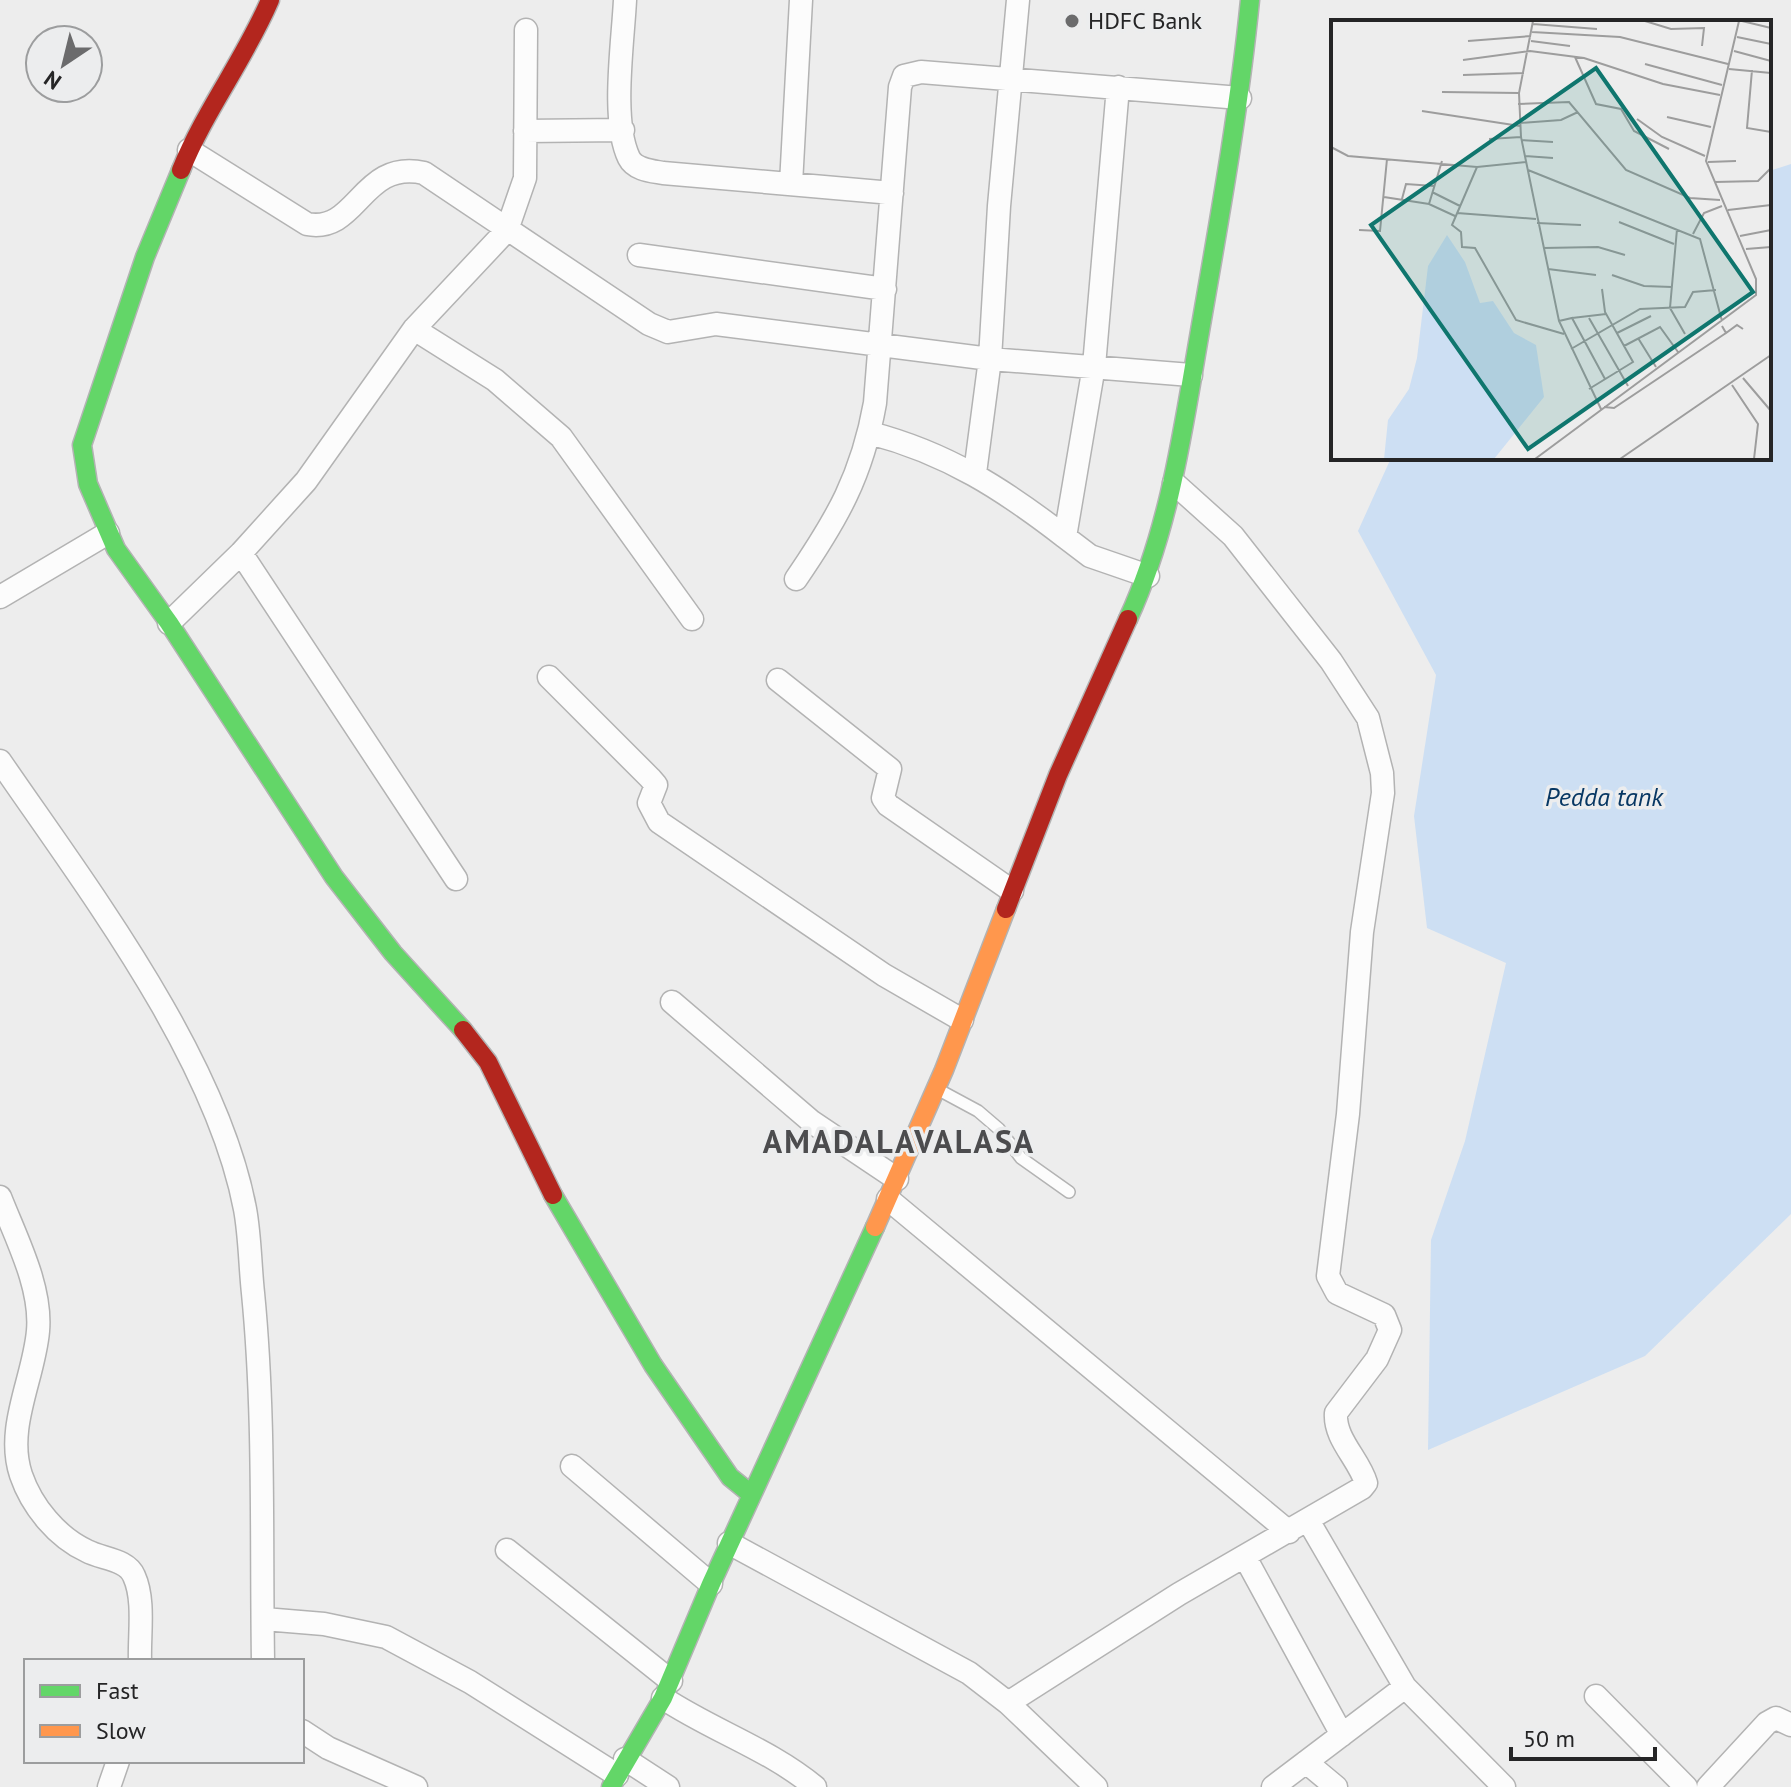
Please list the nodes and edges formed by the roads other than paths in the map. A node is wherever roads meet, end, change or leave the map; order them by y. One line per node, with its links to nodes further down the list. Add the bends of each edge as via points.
1 (270, 0): 12 (street)
2 (625, 0): 10 (street)
3 (801, 0): 13 (street)
4 (1018, 0): 7 (street)
5 (1250, 0): 9 (street)
6 (526, 30): 11 (street)
7 (1011, 78): 8 (street); 14 (street, via 921,72 904,76); 20 (street)
8 (1118, 87): 9 (street); 21 (street)
9 (1240, 98): 22 (street)
10 (623, 130): 11 (street); 13 (street, via 630,160 640,168)
11 (525, 131): 15 (street, via 525,178)
12 (189, 150): 15 (street, via 307,224 330,224 370,185 411,170 446,187); 26 (street, via 145,257 82,445 88,484)
13 (791, 184): 14 (street)
14 (892, 193): 17 (street)
15 (507, 230): 18 (street); 19 (street, via 668,332 716,324)
16 (639, 255): 17 (street)
17 (885, 289): 19 (street)
18 (414, 329): 28 (street, via 306,481); 32 (street, via 495,380 561,437)
19 (881, 346): 20 (street); 23 (street)
20 (990, 359): 21 (street); 24 (street)
21 (1094, 366): 22 (street); 27 (street)
22 (1191, 375): 25 (street)
23 (870, 433): 24 (street); 30 (street, via 837,520)
24 (975, 473): 27 (street)
25 (1174, 483): 29 (street); 47 (street, via 1225,527 1331,661 1368,718 1382,773 1328,1276 1337,1293 1384,1315 1390,1330 1377,1359 1336,1413 1338,1430 1366,1483)
26 (108, 533): 31 (street); 33 (street)
27 (1065, 537): 29 (street, via 1090,556)
28 (241, 553): 33 (street); 37 (street)
29 (1148, 576): 38 (street)
30 (796, 579)
31 (0, 597)
32 (692, 619)
33 (169, 623): 46 (street, via 334,877 488,1062 569,1227 653,1365 730,1477)
34 (549, 677): 40 (street, via 656,785 649,803 659,822 884,975)
35 (778, 680): 38 (street, via 890,769 883,798 888,805)
36 (0, 761): 52 (street, via 110,921 185,1050 221,1128 245,1209 257,1328)
37 (456, 879)
38 (1012, 891): 40 (street)
39 (672, 1002): 42 (street)
40 (962, 1020): 41 (street)
41 (936, 1088): 42 (street); 43 (lane, via 978,1111 1021,1158)
42 (892, 1189): 46 (street); 47 (street)
43 (1069, 1192)
44 (0, 1197): 53 (street, via 37,1306 38,1330 17,1428 21,1475 33,1501 69,1540 134,1574)
45 (572, 1466): 51 (street)
46 (752, 1495): 48 (street)
47 (1299, 1527): 50 (street); 55 (street)
48 (729, 1543): 51 (street); 58 (street, via 969,1673)
49 (507, 1550): 56 (street)
50 (1245, 1557): 58 (street); 61 (street)
51 (711, 1584): 56 (street)
52 (264, 1619): 54 (street); 64 (street, via 386,1637)
53 (140, 1659)
54 (263, 1659)
55 (1405, 1687): 61 (street); 72 (street)
56 (667, 1689): 64 (street); 68 (street, via 704,1724 754,1746)
57 (1596, 1696): 73 (street)
58 (1008, 1703): 69 (street)
59 (1791, 1725): 74 (street, via 1776,1718 1767,1723)
60 (304, 1732): 66 (street)
61 (1342, 1735): 62 (street)
62 (1306, 1762): 70 (street); 71 (street)
63 (117, 1763): 65 (street)
64 (618, 1773): 67 (street)
65 (109, 1787)
66 (416, 1787)
67 (668, 1787)
68 (815, 1787)
69 (1096, 1787)
70 (1273, 1787)
71 (1336, 1787)
72 (1504, 1787)
73 (1686, 1787)
74 (1708, 1787)

